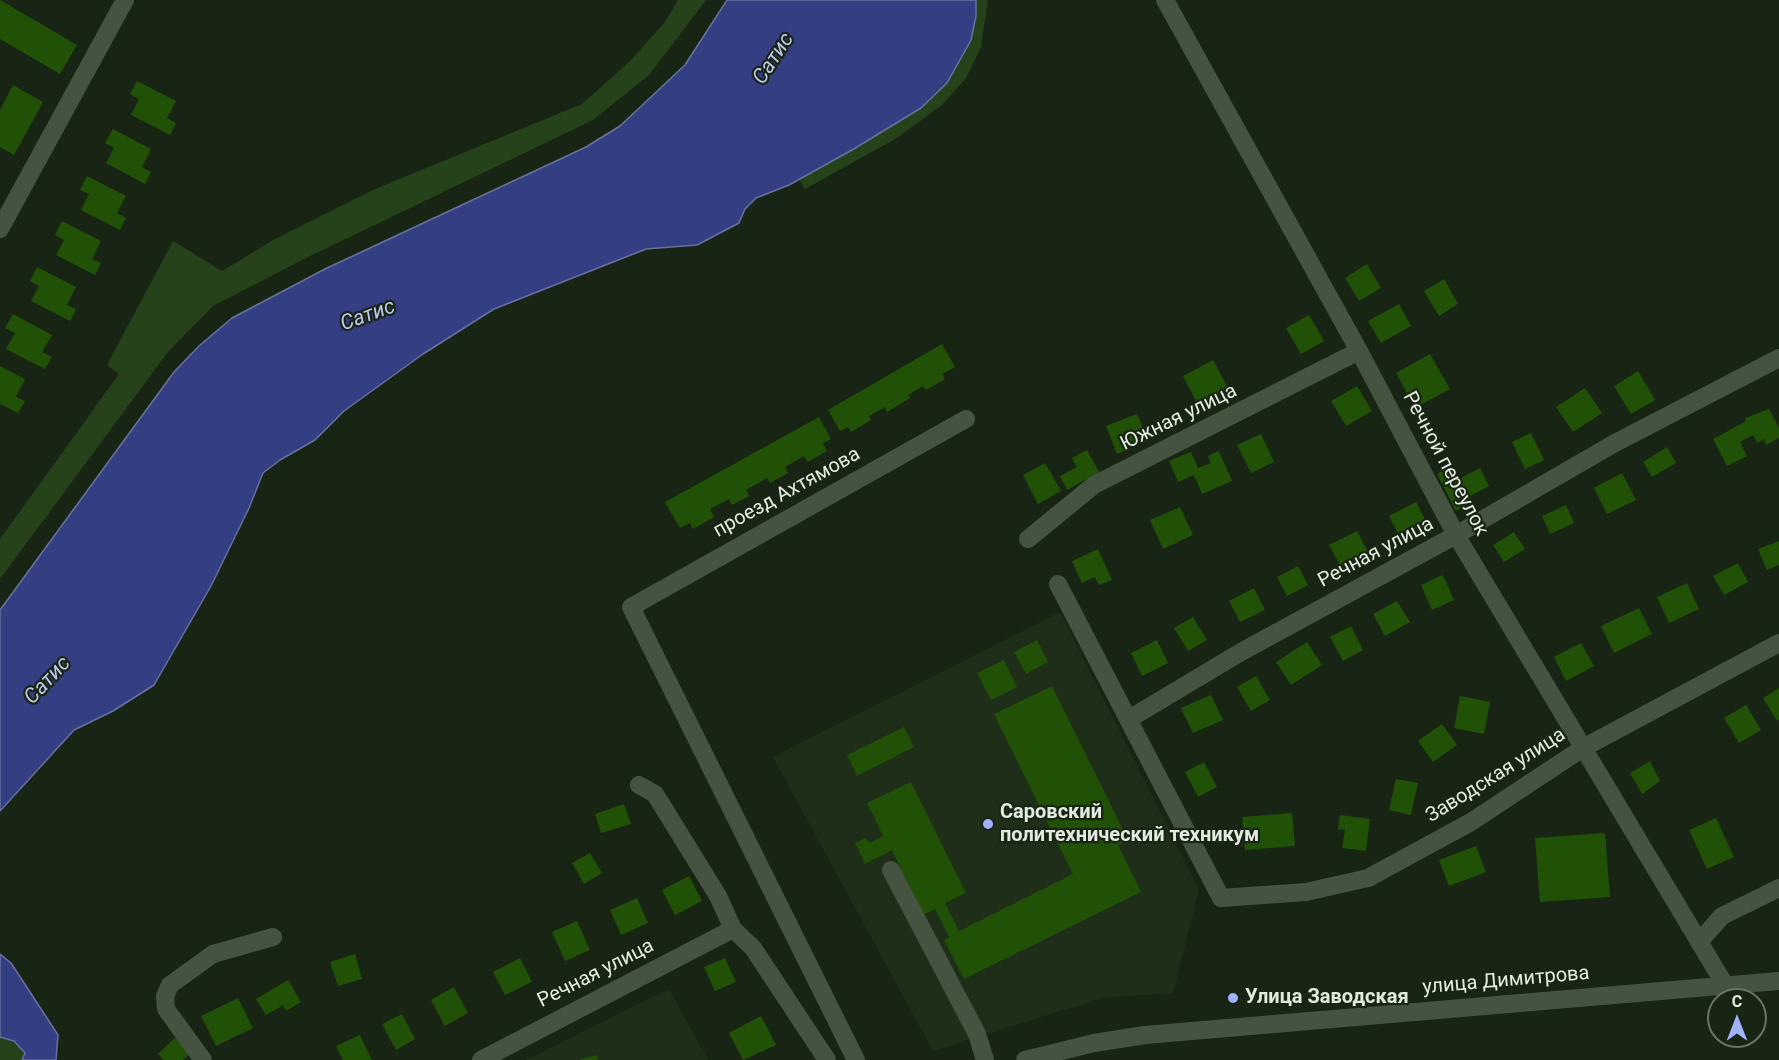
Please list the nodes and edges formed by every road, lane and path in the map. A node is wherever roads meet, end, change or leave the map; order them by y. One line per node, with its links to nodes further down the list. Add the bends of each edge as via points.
1 (125, 0): 3 (street)
2 (1165, 0): 4 (street, Речной переулок)
3 (0, 229)
4 (1359, 351): 7 (street, Речной переулок); 8 (street, Южная улица, via 1094,486)
5 (1779, 357): 7 (street, Речная улица, via 1616,443)
6 (966, 419): 25 (street, проезд Ахтямова, via 630,607)
7 (1456, 535): 11 (street, Речная улица, via 1241,652); 12 (street, Речной переулок)
8 (1028, 539)
9 (1058, 584): 11 (street)
10 (1779, 643): 12 (street, Заводская улица)
11 (1129, 719): 12 (street, Заводская улица, via 1221,897 1306,892 1368,878 1471,822)
12 (1583, 748): 18 (street, Речной переулок)
13 (639, 785): 16 (street, via 655,794 718,896)
14 (891, 870): 26 (street, via 977,1034)
15 (1779, 888): 18 (street, via 1722,916)
16 (733, 929): 23 (street, Речная улица); 24 (street, via 753,948)
17 (273, 936): 22 (street, via 213,954 170,985 165,996 166,1009)
18 (1699, 942): 20 (street, Речной переулок)
19 (1779, 981): 20 (street, улица Димитрова)
20 (1725, 985): 21 (street, улица Димитрова, via 1145,1035)
21 (1035, 1059)
22 (203, 1060)
23 (481, 1060)
24 (827, 1060)
25 (856, 1060)
26 (985, 1060)

